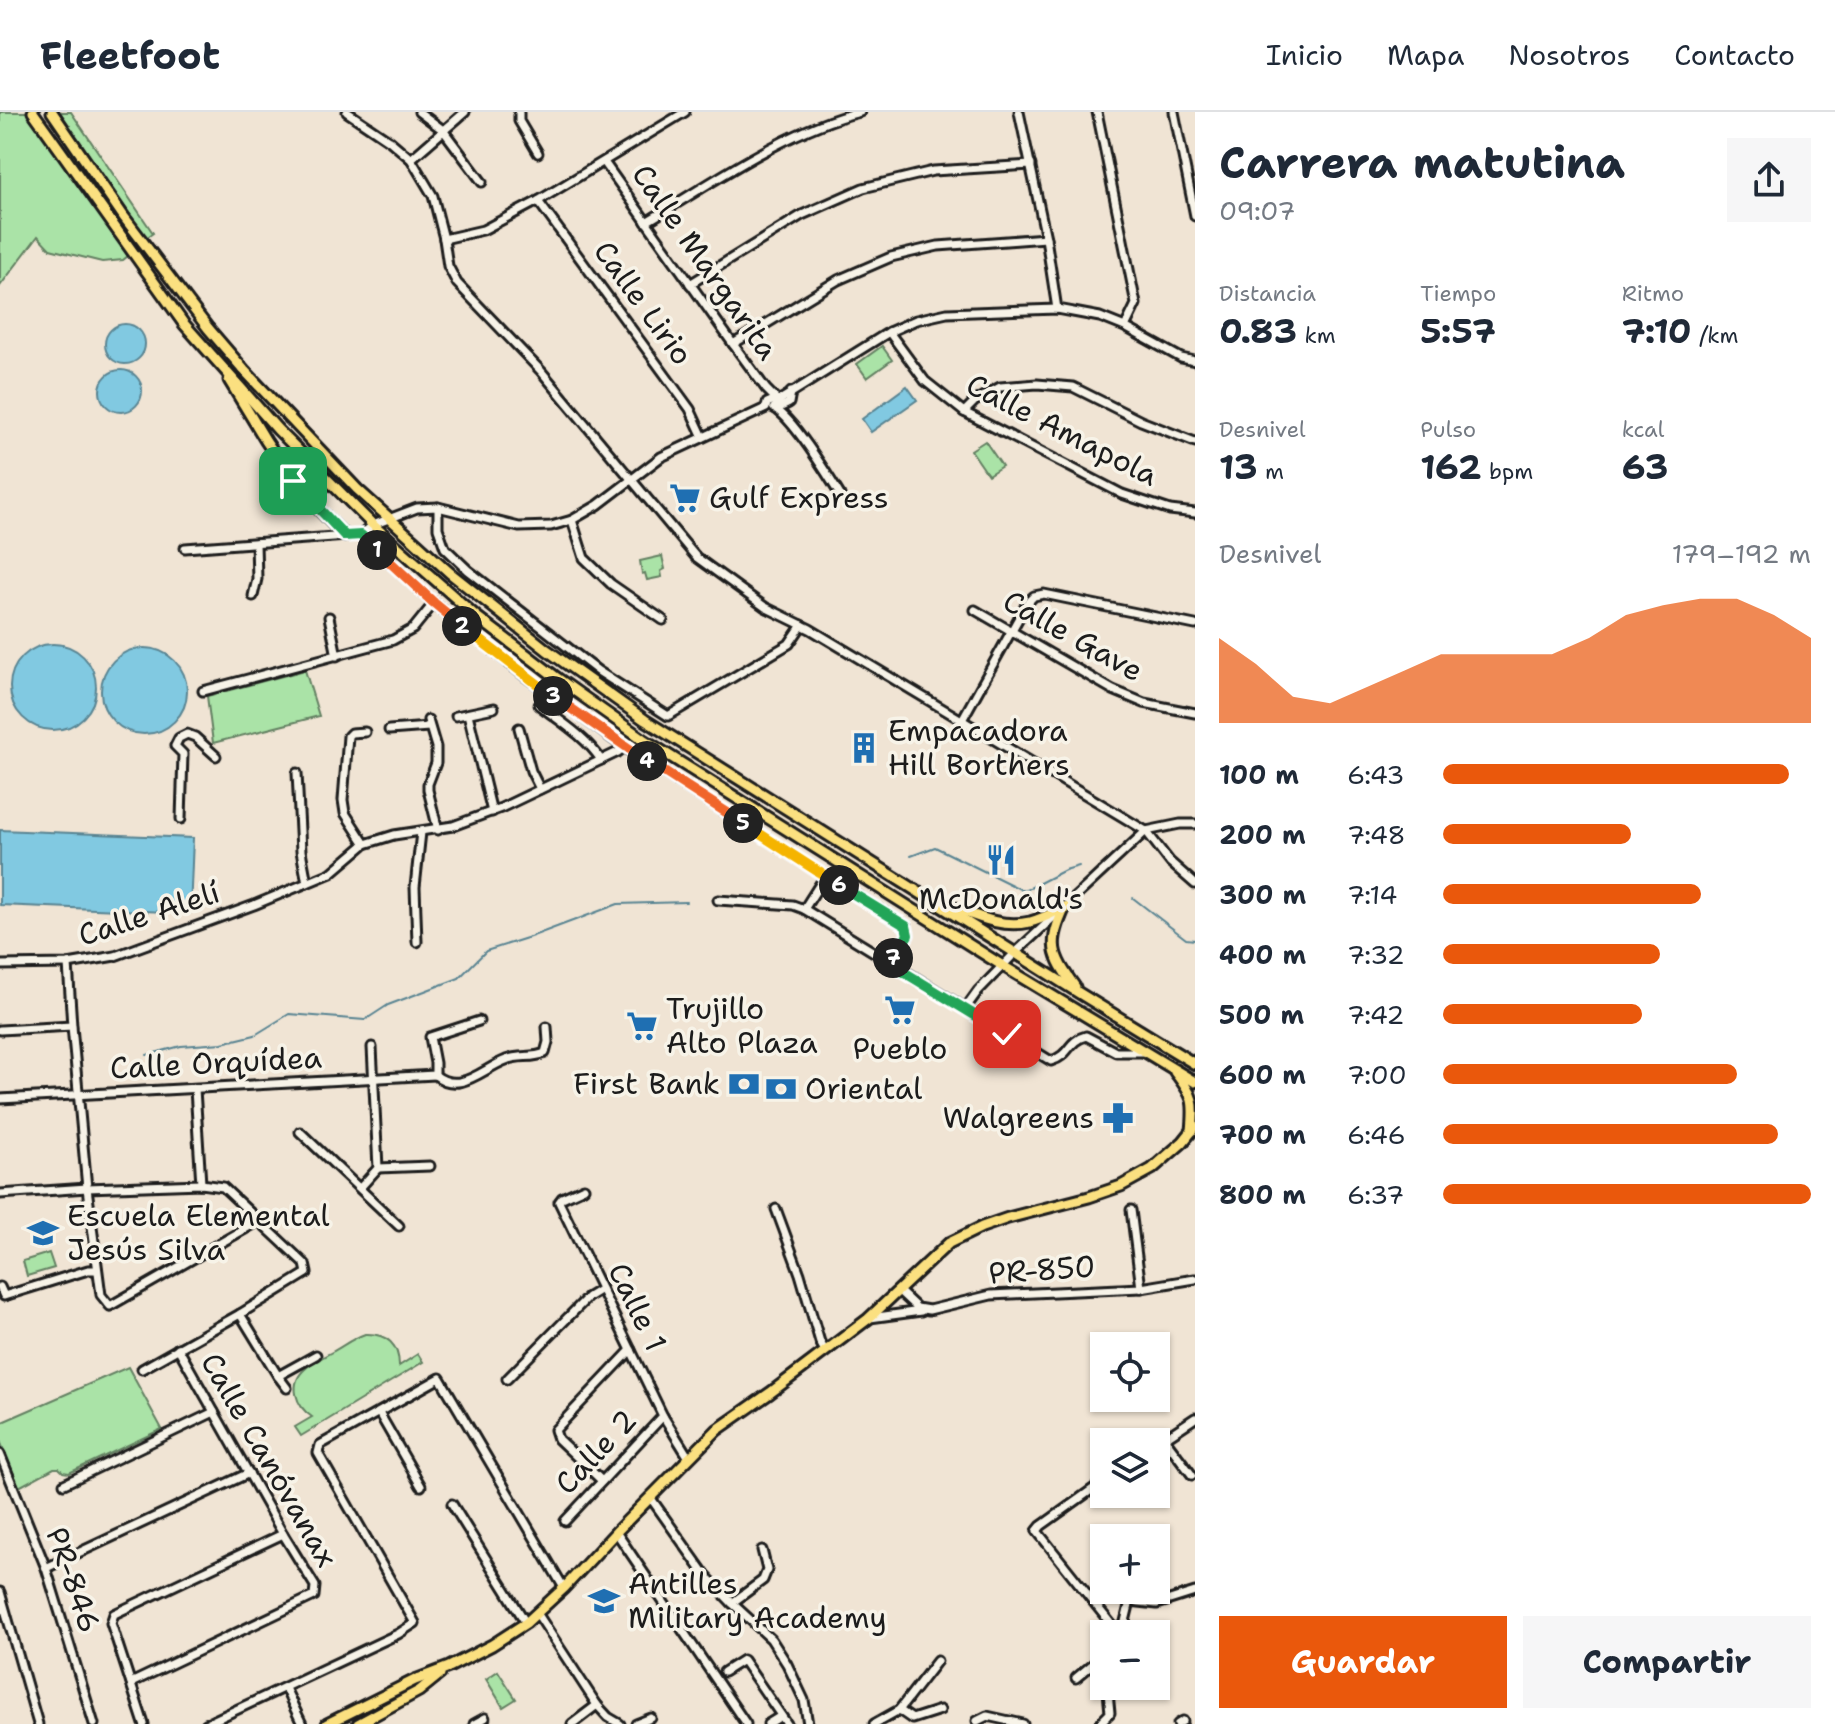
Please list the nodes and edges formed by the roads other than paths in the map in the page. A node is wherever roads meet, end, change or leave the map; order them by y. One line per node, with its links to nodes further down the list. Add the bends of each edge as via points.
1 (33, 112): 29 (main road, via 184,324)
2 (52, 112): 38 (main road, via 208,328)
3 (347, 112): 14 (street)
4 (419, 112): 12 (street)
5 (465, 112): 12 (street)
6 (519, 112): 13 (street)
7 (685, 112): 15 (street)
8 (860, 112): 20 (street, via 779,143)
9 (1019, 112): 16 (street)
10 (1097, 112): 25 (street, via 1136,304)
11 (1174, 112): 19 (street)
12 (443, 130): 14 (street); 17 (street)
13 (538, 153)
14 (411, 159): 22 (street, via 433,196)
15 (604, 162): 18 (street); 20 (street, Calle Margarita)
16 (1031, 165): 21 (street); 23 (street, via 933,171 863,188 802,215)
17 (482, 182)
18 (538, 201): 22 (street, via 483,230); 32 (street, Calle Lirio, via 690,409)
19 (1195, 216)
20 (646, 222): 23 (street, Calle Margarita)
21 (1046, 238): 24 (street); 27 (street, via 938,246 891,257 838,280)
22 (444, 239): 34 (street, via 457,283 541,371)
23 (690, 284): 27 (street, Calle Margarita)
24 (1057, 309): 25 (street); 26 (street, via 947,313)
25 (1125, 327): 28 (street)
26 (889, 332): 30 (street, via 791,392 789,403); 31 (street, Calle Amapola, via 925,381)
27 (733, 344): 30 (street, Calle Margarita)
28 (1195, 361)
29 (222, 367): 40 (main road); 42 (main road, via 297,487)
30 (774, 405): 32 (street); 35 (street)
31 (964, 412): 33 (street, via 1000,387 1073,387); 37 (street, Calle Amapola, via 1122,494)
32 (703, 437): 34 (street)
33 (1195, 442)
34 (631, 479): 39 (street); 50 (street, via 696,557 765,607)
35 (840, 495)
36 (438, 507): 38 (street, via 417,508); 39 (street, via 519,527); 50 (street, via 445,548 468,570 598,671 668,716 789,644)
37 (1195, 513)
38 (389, 519): 40 (street); 79 (main road, via 547,650 645,720)
39 (572, 520): 49 (street, via 584,558)
40 (373, 525): 41 (street); 88 (main road, via 477,617 643,739)
41 (361, 535): 42 (street); 46 (street)
42 (345, 536): 43 (street)
43 (256, 543): 44 (street); 45 (street)
44 (185, 548)
45 (253, 596)
46 (434, 603): 53 (street, via 413,629 393,640); 64 (street)
47 (975, 610): 52 (street, Calle Gave)
48 (329, 617): 53 (street)
49 (663, 620)
50 (802, 625): 60 (street)
51 (1195, 625): 52 (street, via 1044,594 1027,603)
52 (1013, 631): 57 (street, Calle Gave, via 1113,690 1144,703); 60 (street)
53 (337, 656): 54 (street)
54 (203, 691)
55 (539, 705): 66 (street)
56 (494, 708): 58 (street)
57 (1195, 713)
58 (468, 714): 59 (street); 69 (street)
59 (456, 716)
60 (962, 720): 73 (street)
61 (519, 728): 68 (street)
62 (389, 730): 72 (street, via 429,724 436,763 428,790)
63 (365, 732): 75 (street, via 348,736 343,800 345,813)
64 (624, 747): 66 (street); 76 (street)
65 (216, 756): 70 (street, via 195,737 179,738 175,746 183,754)
66 (601, 760): 68 (street)
67 (297, 773): 77 (street)
68 (540, 789): 69 (street)
69 (492, 812): 72 (street)
70 (181, 819)
71 (1195, 824): 73 (street)
72 (438, 830): 74 (street)
73 (1146, 831): 78 (street); 81 (street)
74 (421, 832): 75 (street); 83 (street)
75 (365, 844): 77 (street, Calle Alelí, via 331,873)
76 (825, 876): 82 (street); 85 (street, via 906,926 908,935)
77 (307, 883): 86 (street, Calle Alelí, via 115,956)
78 (1195, 884)
79 (924, 896): 81 (main road, via 1005,924 1033,922); 84 (main road)
80 (718, 900): 82 (street)
81 (1065, 907): 84 (street); 89 (main road, via 1056,928 1056,957)
82 (804, 909): 85 (street)
83 (417, 942)
84 (1015, 953): 88 (street); 89 (main road)
85 (889, 963): 90 (street)
86 (68, 964): 87 (street, Calle Alelí); 92 (street)
87 (0, 965)
88 (1003, 966): 90 (street); 96 (main road)
89 (1079, 993): 97 (main road)
90 (965, 1009): 96 (street, via 1051,1061 1086,1036 1116,1052)
91 (479, 1021): 99 (street, via 430,1037)
92 (72, 1026): 94 (street, Calle Orquídea); 103 (street)
93 (547, 1027): 99 (street, Calle Orquídea, via 545,1053 537,1057 508,1058 463,1082 444,1082)
94 (0, 1030)
95 (372, 1047): 100 (street)
96 (1147, 1052): 98 (main road)
97 (1191, 1060)
98 (1172, 1068): 101 (main road); 105 (main road, via 1193,1101)
99 (435, 1075): 100 (street, Calle Orquídea)
100 (375, 1079): 102 (street, Calle Orquídea); 108 (street)
101 (1195, 1082)
102 (195, 1089): 103 (street, Calle Orquídea); 109 (street)
103 (79, 1095): 104 (street, Calle Orquídea); 110 (street)
104 (0, 1099)
105 (1194, 1130): 123 (main road, via 1152,1169 1121,1186 1008,1218 949,1243)
106 (300, 1132): 111 (street)
107 (430, 1166): 108 (street)
108 (378, 1168): 111 (street)
109 (201, 1184): 110 (street); 116 (street, via 223,1187)
110 (87, 1188): 113 (street); 118 (street)
111 (360, 1188): 117 (street)
112 (584, 1188): 122 (street, Calle 1, via 559,1202)
113 (0, 1194)
114 (776, 1209): 129 (street)
115 (1131, 1210): 121 (street)
116 (259, 1221): 118 (street, via 110,1306 101,1295); 125 (street, via 305,1264 307,1273)
117 (399, 1226)
118 (96, 1270): 120 (street, via 4,1296)
119 (1195, 1279): 121 (street, PR-850 / PR-850)
120 (0, 1287)
121 (1141, 1288): 124 (street, PR-850 / PR-850, via 991,1295)
122 (601, 1289): 128 (street, Calle 1); 133 (street)
123 (899, 1291): 124 (street, via 917,1308); 126 (main road)
124 (929, 1310): 126 (street, PR-850)
125 (240, 1314): 127 (street); 132 (street)
126 (868, 1319): 129 (main road)
127 (178, 1348): 131 (street); 135 (street, Calle Canóvanax)
128 (631, 1350): 137 (street, Calle 1); 145 (street, via 555,1430)
129 (825, 1351): 142 (main road, via 717,1430)
130 (316, 1355): 132 (street)
131 (142, 1369)
132 (278, 1376): 134 (street)
133 (507, 1379)
134 (287, 1388)
135 (214, 1412): 143 (street, Calle Canóvanax); 146 (street)
136 (379, 1413): 147 (street); 156 (street, via 440,1378); 170 (street, via 320,1445 318,1453 415,1623)
137 (663, 1416): 142 (street, Calle 1); 145 (street, Calle 2)
138 (1195, 1418): 139 (street)
139 (1170, 1434)
140 (1170, 1446): 144 (street)
141 (0, 1454): 155 (street, PR-846 / PR-846)
142 (689, 1458): 149 (main road)
143 (249, 1473): 153 (street, Calle Canóvanax); 155 (street)
144 (1192, 1475)
145 (602, 1481): 151 (street, Calle 2)
146 (64, 1484)
147 (421, 1486)
148 (1090, 1491): 161 (street, via 1037,1531)
149 (650, 1497): 152 (main road); 159 (street, via 706,1576)
150 (452, 1504): 163 (street)
151 (565, 1521)
152 (616, 1532): 156 (main road); 191 (street)
153 (283, 1534): 169 (street, via 114,1614 111,1623); 169 (street, Calle Canóvanax, via 315,1586 314,1596)
154 (762, 1550): 159 (street, via 767,1570 763,1580)
155 (46, 1568): 181 (street, PR-846 / PR-846)
156 (564, 1588): 160 (main road)
157 (1195, 1592): 162 (street, via 1157,1604 1130,1601)
158 (1, 1596): 180 (street)
159 (732, 1603): 194 (street, via 771,1639 787,1664 804,1700)
160 (537, 1613): 163 (main road); 172 (street)
161 (1109, 1620)
162 (1124, 1620)
163 (526, 1623): 166 (main road)
164 (937, 1661): 173 (street)
165 (1090, 1666): 168 (street)
166 (449, 1667): 185 (main road); 186 (main road, via 419,1691)
167 (724, 1672): 176 (street, via 743,1660)
168 (1076, 1678)
169 (131, 1683): 182 (street)
170 (285, 1688): 183 (street); 184 (street)
171 (1109, 1700): 175 (street)
172 (597, 1705): 188 (street); 189 (street)
173 (899, 1710): 174 (street, via 912,1719); 195 (street)
174 (940, 1710)
175 (1110, 1713): 197 (street); 198 (street)
176 (781, 1716): 192 (street); 193 (street)
177 (485, 1718): 187 (street)
178 (651, 1718): 190 (street)
179 (977, 1721): 196 (street, via 987,1716)
180 (38, 1724)
181 (94, 1724)
182 (144, 1724)
183 (206, 1724)
184 (302, 1724)
185 (327, 1724)
186 (358, 1724)
187 (474, 1724)
188 (572, 1724)
189 (620, 1724)
190 (636, 1724)
191 (746, 1724)
192 (768, 1724)
193 (787, 1724)
194 (808, 1724)
195 (874, 1724)
196 (1023, 1724)
197 (1099, 1724)
198 (1115, 1724)

